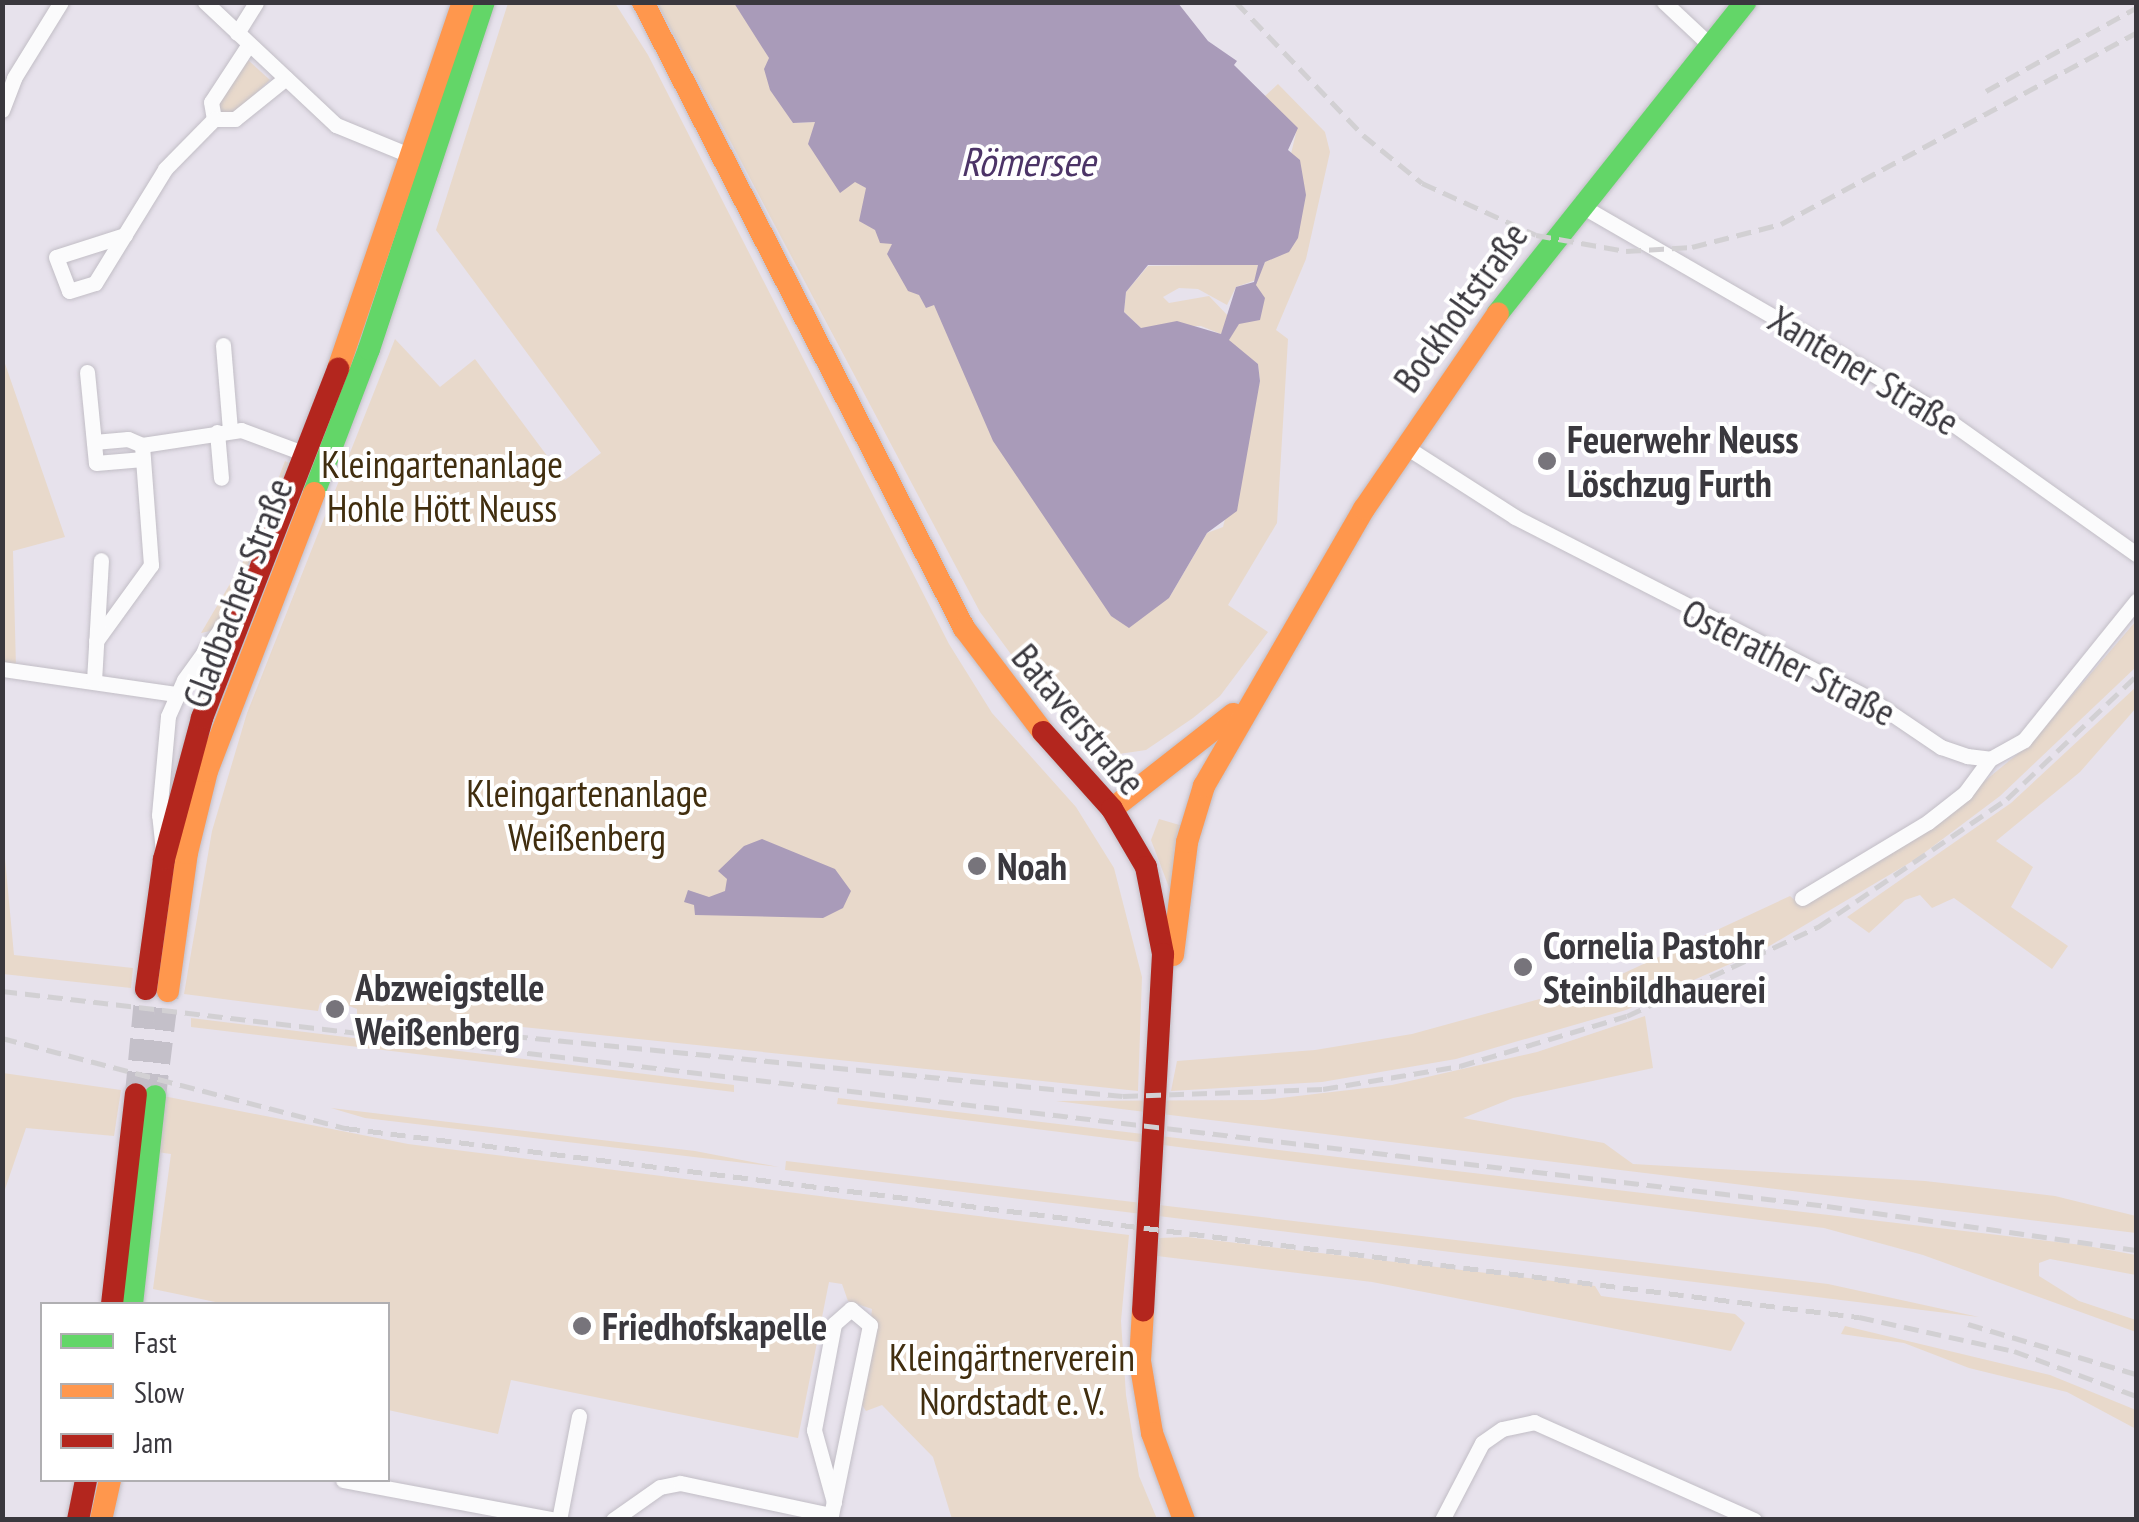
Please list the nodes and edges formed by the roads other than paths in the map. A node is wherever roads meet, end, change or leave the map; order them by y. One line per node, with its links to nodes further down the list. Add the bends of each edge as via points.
1 (61, 2): 13 (street)
2 (205, 2): 11 (street)
3 (256, 2): 11 (street)
4 (463, 2): 17 (street, Gladbacher Straße)
5 (484, 2): 19 (street, Gladbacher Straße)
6 (632, 2): 10 (street, Bataverstraße)
7 (642, 2): 10 (street, Bataverstraße)
8 (1664, 2): 12 (street)
9 (1745, 2): 12 (street, Bockholtstraße)
10 (652, 28): 38 (street, Bataverstraße, via 964,628 1012,697)
11 (243, 38): 14 (street); 16 (street, via 211,102)
12 (1710, 45): 18 (street, Bockholtstraße)
13 (8, 75): 15 (street)
14 (286, 78): 16 (street, via 235,119); 17 (street, via 336,124)
15 (2, 110)
16 (214, 119): 20 (street, via 165,169)
17 (416, 154): 19 (street, via 424,178); 26 (street, Gladbacher Straße)
18 (1580, 205): 24 (street, Bockholtstraße); 28 (street, Xantener Straße, via 1925,404)
19 (417, 216): 39 (street, Gladbacher Straße, via 207,771 157,990)
20 (124, 235): 20 (street, via 95,283 68,292 56,257)
21 (222, 345): 23 (street, Gladbacher Straße)
22 (87, 372): 25 (street, Gladbacher Straße, via 96,462)
23 (223, 431): 25 (street, Gladbacher Straße); 26 (street, Gladbacher Straße); 27 (street, Gladbacher Straße)
24 (1403, 445): 34 (street, Bockholtstraße); 37 (street, Osterather Straße, via 1516,516 1870,699 1941,747)
25 (142, 452): 32 (street, via 151,564)
26 (306, 454): 30 (street, Gladbacher Straße)
27 (221, 478)
28 (2136, 554)
29 (102, 560): 32 (street)
30 (254, 582): 36 (street, Gladbacher Straße); 39 (street, Gladbacher Straße, via 202,718)
31 (2136, 601): 37 (street, via 2046,717 2013,749)
32 (96, 642): 35 (street)
33 (2, 669): 35 (street, Gladbacher Straße)
34 (1264, 676): 38 (street, Bockholtstraße, via 1204,742); 41 (street, Bockholtstraße, via 1220,753 1193,820)
35 (94, 681): 36 (street, Gladbacher Straße)
36 (175, 694): 39 (street, Gladbacher Straße, via 159,814)
37 (1990, 759): 40 (street, via 1965,793 1928,822)
38 (1112, 810): 41 (street, Bataverstraße, via 1155,894)
39 (164, 859)
40 (1802, 898)
41 (1162, 1003): 53 (street, Bataverstraße, via 1139,1340 1152,1433)
42 (112, 1302): 43 (street, via 145,1095)
43 (132, 1302)
44 (578, 1416): 51 (street)
45 (86, 1482): 49 (street)
46 (110, 1482): 50 (street)
47 (353, 1482): 51 (street)
48 (832, 1512): 48 (street, via 870,1325 851,1309 834,1324 814,1430); 52 (street, via 680,1484 660,1487)
49 (78, 1520)
50 (101, 1520)
51 (558, 1520)
52 (613, 1520)
53 (1184, 1520)
54 (1442, 1520): 55 (street, via 1482,1443 1510,1426 1534,1422)
55 (1754, 1520)

